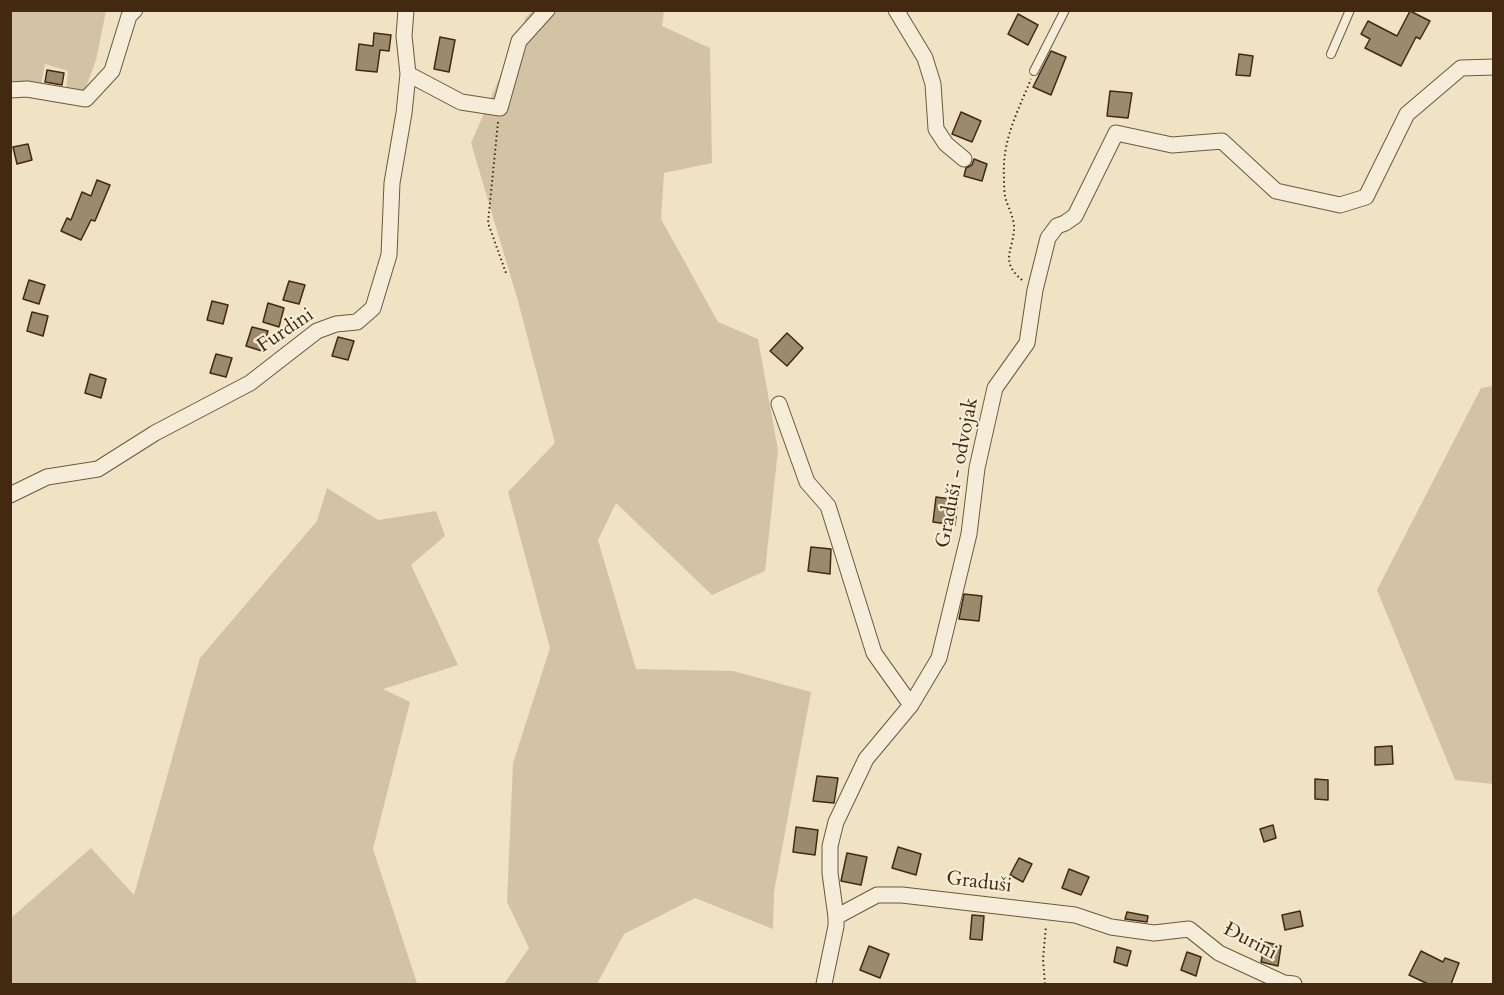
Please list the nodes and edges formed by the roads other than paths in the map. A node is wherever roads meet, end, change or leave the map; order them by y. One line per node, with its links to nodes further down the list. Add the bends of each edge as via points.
1 (135, 10): 11 (street, via 129,16 112,71 86,99)
2 (406, 10): 10 (street, Furdini)
3 (548, 10): 10 (street, via 519,41 500,108 461,102)
4 (896, 10): 12 (street, via 925,58 933,84 936,129)
5 (1065, 10): 9 (lane)
6 (1350, 10): 7 (lane)
7 (1331, 54)
8 (1494, 67): 15 (street, Graduši - odvojak, via 1461,68 1407,114 1366,197 1340,205 1276,191 1222,141 1172,145 1116,134 1075,216 1057,226 1048,238 1027,343 995,388 977,468 969,534 939,658)
9 (1034, 71)
10 (408, 74): 14 (street, Furdini, via 392,183 389,255 373,308 357,322 317,331 250,382 155,433 99,469 47,477)
11 (10, 90)
12 (964, 159)
13 (779, 404): 15 (street, via 807,483 828,506 874,653)
14 (10, 495)
15 (911, 705): 16 (street, Graduši - odvojak, via 866,759 836,822 830,864)
16 (836, 917): 17 (street, Graduši, via 877,895 902,895 1075,915 1111,927 1154,933); 18 (street)
17 (1189, 929): 19 (street, Đurini, via 1219,953)
18 (824, 984)
19 (1294, 984)

